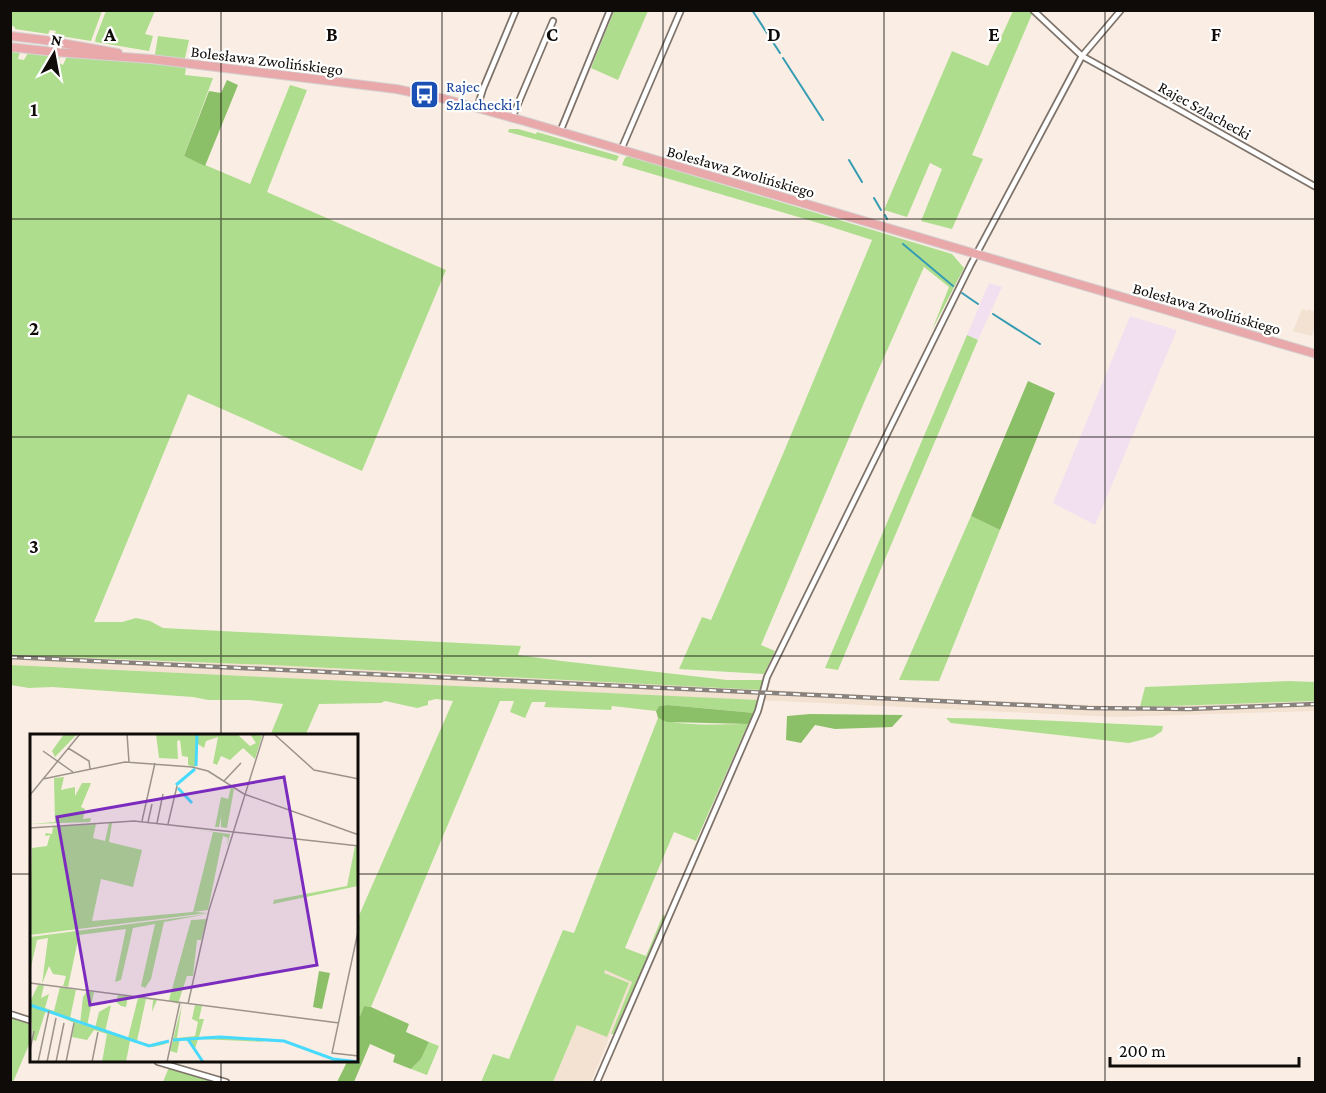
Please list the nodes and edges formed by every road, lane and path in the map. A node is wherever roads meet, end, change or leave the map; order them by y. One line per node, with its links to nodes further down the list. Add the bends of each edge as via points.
1 (516, 10): 11 (street)
2 (610, 10): 13 (street)
3 (681, 10): 14 (street)
4 (1033, 10): 9 (street, Rajec Szlachecki)
5 (1121, 10): 9 (street)
6 (553, 21): 12 (street)
7 (10, 36): 10 (main road, Bolesława Zwolińskiego)
8 (10, 47): 10 (main road, Bolesława Zwolińskiego)
9 (1082, 56): 15 (street, Rajec Szlachecki); 16 (street)
10 (149, 58): 11 (main road, Bolesława Zwolińskiego, via 402,90)
11 (477, 108): 12 (main road, Bolesława Zwolińskiego)
12 (512, 118): 13 (main road, Bolesława Zwolińskiego)
13 (560, 132): 14 (main road, Bolesława Zwolińskiego)
14 (621, 150): 16 (main road, Bolesława Zwolińskiego)
15 (1316, 187)
16 (977, 255): 17 (main road, Bolesława Zwolińskiego); 22 (street, via 768,677 758,711)
17 (1316, 354)
18 (10, 1014): 19 (street)
19 (30, 1020)
20 (161, 1063): 21 (street)
21 (226, 1083)
22 (597, 1083)

